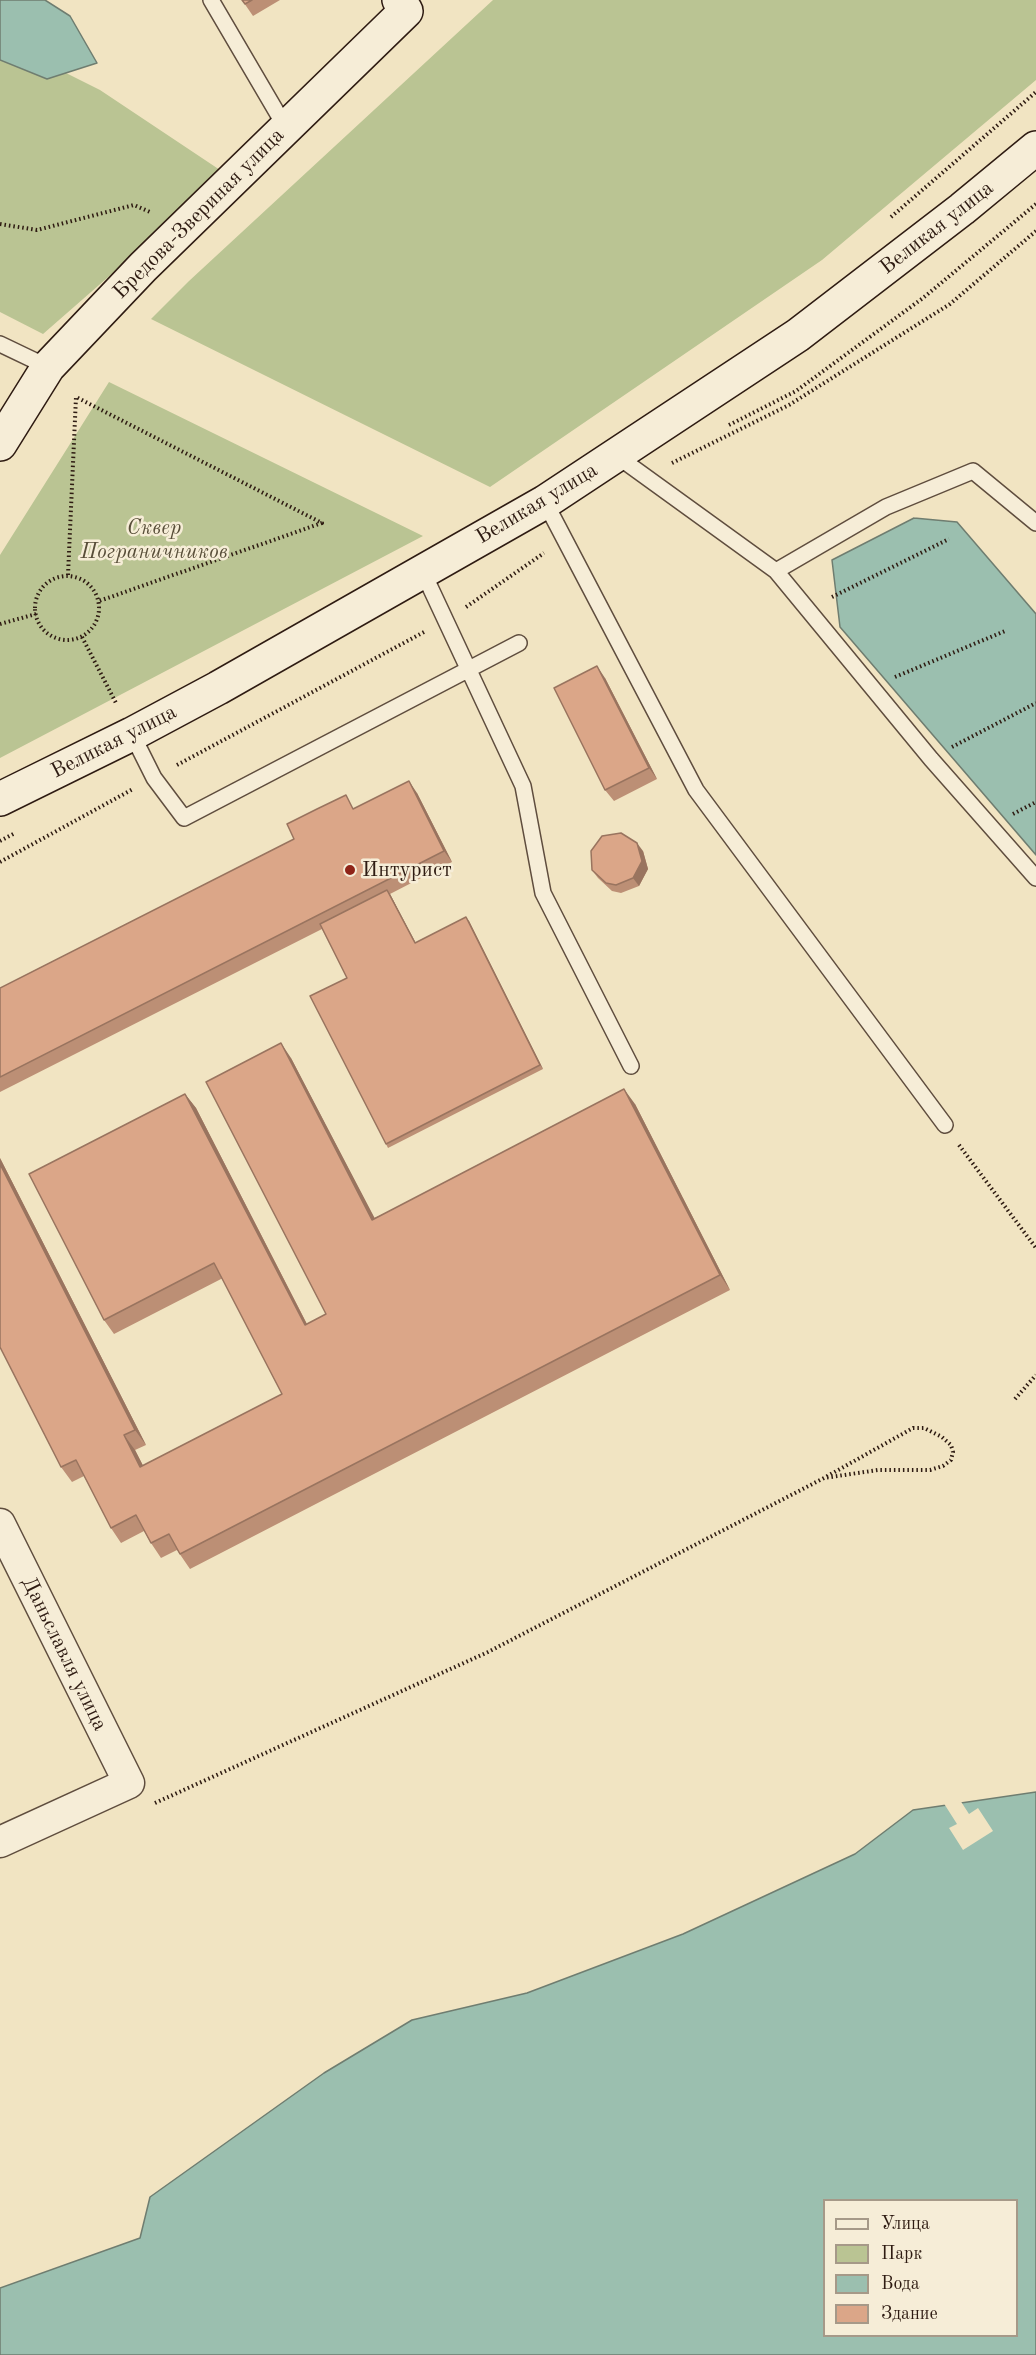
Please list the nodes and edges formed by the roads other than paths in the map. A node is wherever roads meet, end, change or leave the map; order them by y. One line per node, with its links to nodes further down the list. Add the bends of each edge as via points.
1 (211, 0): 3 (lane)
2 (408, 4): 3 (main road, Бредова-Звериная улица)
3 (286, 128): 6 (main road, Бредова-Звериная улица)
4 (1036, 148): 8 (main road, Великая улица, via 798,335)
5 (0, 344): 6 (lane)
6 (48, 367): 7 (main road, Бредова-Звериная улица)
7 (0, 444)
8 (617, 456): 9 (main road, Великая улица); 11 (lane)
9 (545, 502): 12 (main road, Великая улица); 19 (lane, via 696,790)
10 (1036, 523): 11 (lane, via 973,471 886,507)
11 (776, 571): 17 (lane, via 931,759)
12 (423, 572): 14 (lane); 15 (main road, Великая улица)
13 (519, 644): 14 (lane)
14 (470, 669): 15 (lane, via 184,818 154,778); 18 (lane, via 523,786 543,893)
15 (125, 721): 16 (main road, Великая улица)
16 (0, 799)
17 (1036, 878)
18 (631, 1066)
19 (945, 1125)
20 (0, 1524): 21 (street, Даньславля улица, via 129,1783)
21 (0, 1842)

